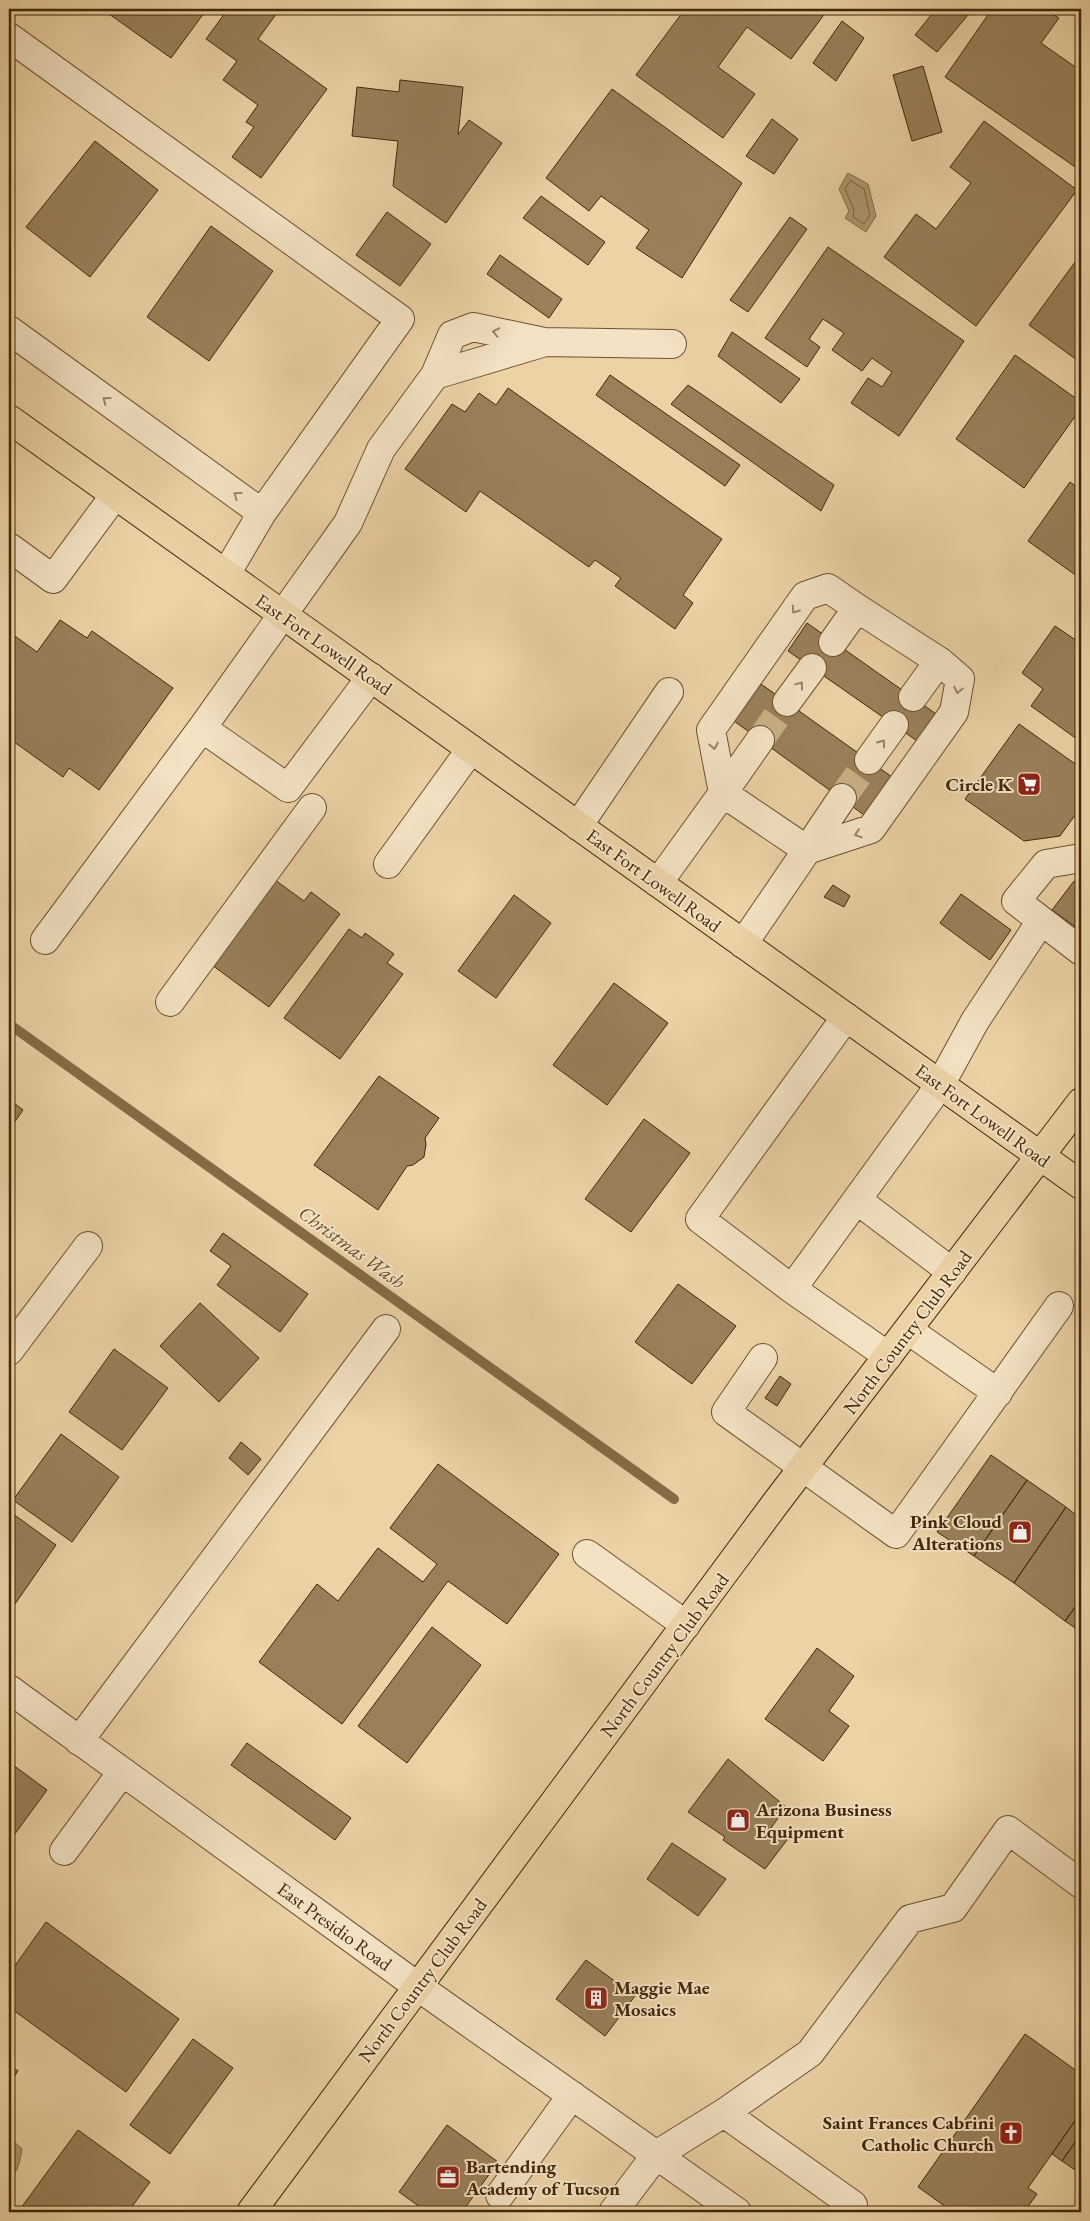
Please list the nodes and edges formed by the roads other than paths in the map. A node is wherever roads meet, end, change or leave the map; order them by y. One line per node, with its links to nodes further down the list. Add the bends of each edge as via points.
1 (9, 37): 6 (street, via 400,319)
2 (9, 330): 6 (street, one-way to 2)
3 (672, 344): 10 (street, via 544,342 435,375 382,449 348,523)
4 (9, 419): 5 (main road, East Fort Lowell Road)
5 (115, 495): 7 (street, via 53,579); 8 (main road, East Fort Lowell Road)
6 (262, 513): 8 (street)
7 (9, 547)
8 (226, 574): 10 (main road, East Fort Lowell Road)
9 (857, 608): 11 (street); 12 (street); 23 (street, one-way to 23, via 828,588 805,596 711,730)
10 (283, 614): 14 (main road, East Fort Lowell Road); 19 (street)
11 (833, 642)
12 (939, 661): 16 (street); 27 (street, one-way to 27, via 960,679 954,712 871,829)
13 (812, 668): 17 (street, one-way to 13)
14 (371, 677): 19 (street, via 288,788); 21 (main road, East Fort Lowell Road)
15 (669, 692): 26 (street)
16 (913, 697)
17 (787, 702)
18 (894, 725): 22 (street, one-way to 18)
19 (202, 728): 32 (street)
20 (760, 740): 23 (street)
21 (471, 749): 26 (main road, East Fort Lowell Road); 29 (street)
22 (869, 760)
23 (723, 793): 27 (street); 30 (street)
24 (842, 798): 27 (street)
25 (312, 808): 35 (street)
26 (578, 826): 30 (main road, East Fort Lowell Road)
27 (807, 850): 33 (street)
28 (1081, 858): 31 (street, via 1046,864 1016,902)
29 (388, 864)
30 (658, 883): 33 (main road, East Fort Lowell Road)
31 (1041, 921): 34 (street); 37 (street, via 975,1021)
32 (45, 940)
33 (743, 944): 36 (main road, East Fort Lowell Road)
34 (1081, 951)
35 (170, 1002)
36 (846, 1017): 37 (main road, East Fort Lowell Road); 44 (street, via 700,1219)
37 (940, 1085): 39 (main road, East Fort Lowell Road); 41 (street)
38 (1081, 1102): 39 (main road, North Country Club Road)
39 (1040, 1156): 40 (main road, East Fort Lowell Road); 43 (main road, North Country Club Road)
40 (1081, 1186)
41 (857, 1200): 43 (street); 44 (street)
42 (88, 1246): 48 (street)
43 (952, 1272): 47 (main road, North Country Club Road)
44 (792, 1289): 49 (street)
45 (1059, 1306): 51 (street)
46 (386, 1329): 56 (street)
47 (908, 1330): 49 (main road, North Country Club Road); 51 (street)
48 (9, 1351)
49 (888, 1356): 52 (main road, North Country Club Road)
50 (764, 1358): 52 (street, via 726,1412)
51 (998, 1393): 52 (street, via 896,1534)
52 (803, 1469): 54 (main road, North Country Club Road)
53 (587, 1554): 54 (street)
54 (686, 1625): 60 (main road, North Country Club Road)
55 (9, 1689): 56 (street, East Presidio Road)
56 (79, 1741): 57 (street, East Presidio Road)
57 (122, 1772): 58 (street); 60 (street, East Presidio Road)
58 (64, 1851)
59 (1081, 1884): 62 (street, via 1008,1830 953,1908 910,1919 810,2054)
60 (418, 1986): 61 (street, East Presidio Road); 65 (main road, North Country Club Road)
61 (572, 2095): 63 (street, East Presidio Road); 64 (street)
62 (724, 2113): 63 (street); 68 (street, via 853,2205)
63 (656, 2155): 66 (street); 67 (street, East Presidio Road)
64 (500, 2195)
65 (251, 2212)
66 (613, 2212)
67 (737, 2212)
68 (851, 2212)

